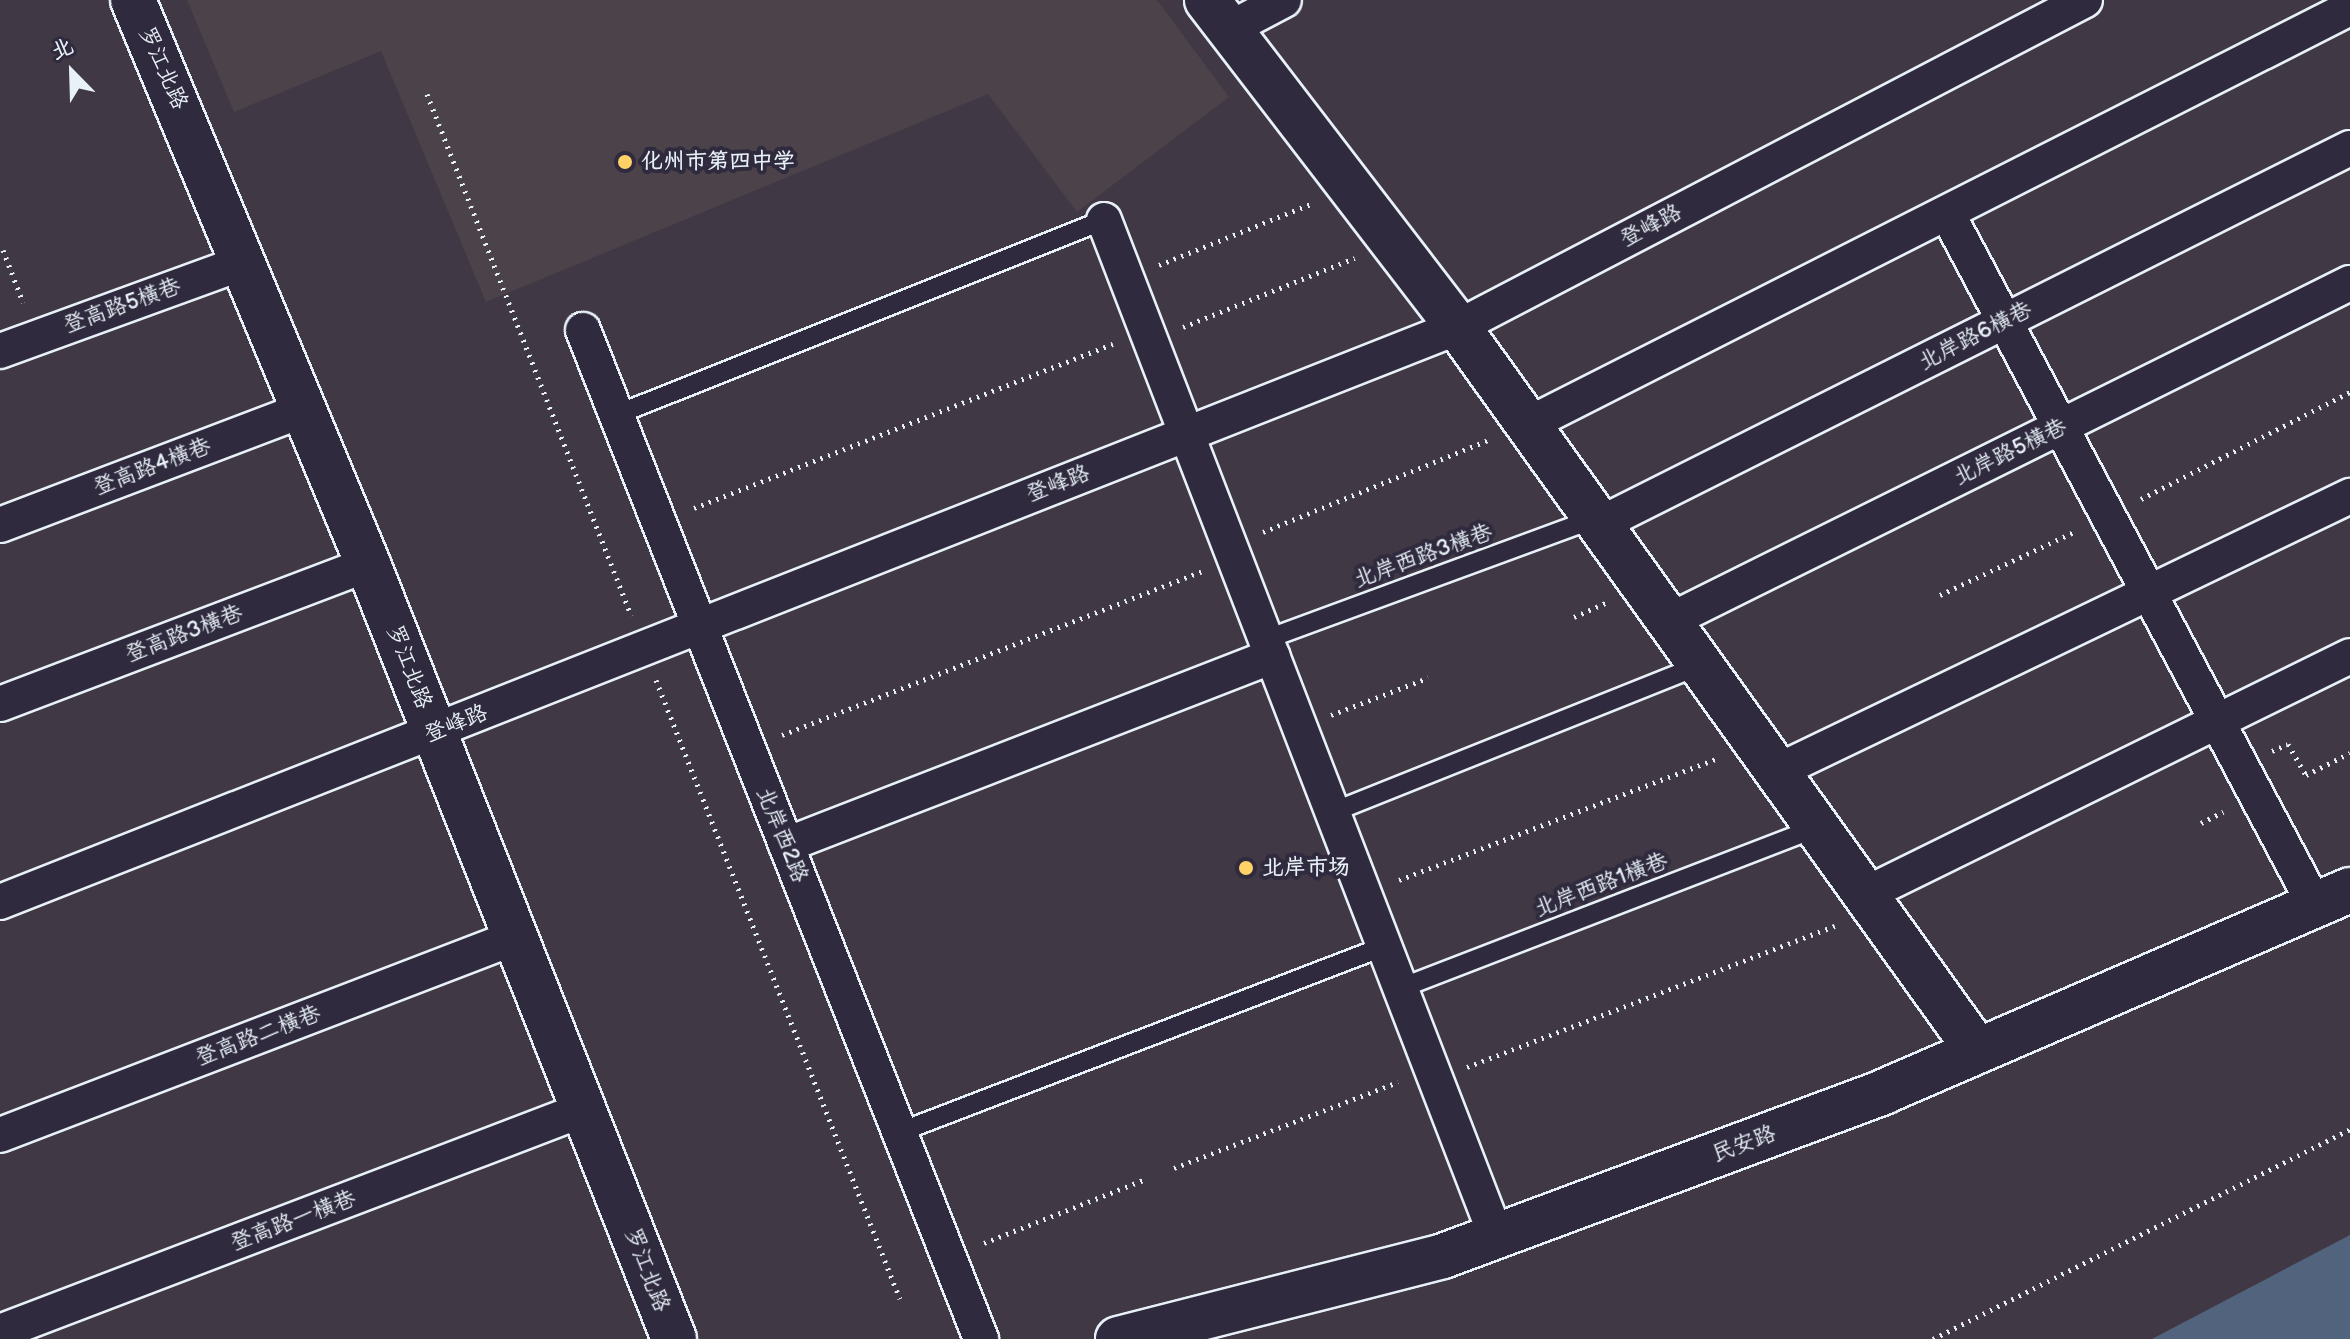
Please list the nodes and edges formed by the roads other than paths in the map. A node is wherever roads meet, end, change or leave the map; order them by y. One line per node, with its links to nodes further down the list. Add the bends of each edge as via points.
1 (133, 0): 9 (main road, 罗江北路)
2 (1284, 0): 5 (street)
3 (2085, 0): 12 (street, 登峰路)
4 (2350, 8): 7 (street)
5 (1218, 14): 12 (main road)
6 (2350, 148): 11 (street, 北岸路6橫巷)
7 (1947, 213): 11 (street); 17 (street)
8 (1104, 220): 16 (lane); 19 (street)
9 (244, 262): 14 (street, 登高路5橫巷); 15 (main road, 罗江北路)
10 (2350, 283): 18 (street, 北岸路5橫巷)
11 (2004, 322): 18 (street); 21 (street, 北岸路6橫巷)
12 (1458, 327): 17 (main road); 19 (street, 登峰路)
13 (583, 330): 16 (street, 北岸西2路)
14 (0, 351)
15 (305, 409): 22 (street, 登高路4橫巷); 23 (main road, 罗江北路)
16 (616, 415): 26 (street, 北岸西2路)
17 (1529, 424): 21 (main road)
18 (2060, 427): 24 (street); 25 (street, 北岸路5橫巷)
19 (1188, 434): 26 (street, 登峰路); 27 (street)
20 (2350, 496): 24 (street)
21 (1598, 521): 25 (main road); 27 (lane, 北岸西路3橫巷)
22 (0, 525)
23 (368, 564): 30 (street, 登高路3橫巷); 32 (main road, 罗江北路)
24 (2149, 593): 31 (street); 33 (street)
25 (1669, 621): 29 (main road)
26 (699, 625): 32 (street, 登峰路); 36 (street, 北岸西2路)
27 (1270, 648): 34 (street); 36 (street)
28 (2350, 656): 31 (street)
29 (1701, 665): 33 (main road); 34 (lane)
30 (0, 704)
31 (2217, 721): 37 (street); 39 (street)
32 (434, 733): 38 (street, 登峰路); 40 (main road, 罗江北路)
33 (1768, 757): 35 (main road)
34 (1333, 812): 41 (street)
35 (1818, 827): 39 (main road); 42 (lane, 北岸西路1橫巷)
36 (786, 845): 45 (street, 北岸西2路)
37 (2332, 897): 43 (main road, 民安路)
38 (0, 902)
39 (1872, 902): 43 (main road)
40 (516, 937): 44 (main road, 罗江北路); 46 (street, 登高路二横巷)
41 (1385, 946): 42 (street); 45 (lane)
42 (1401, 988): 47 (street)
43 (1977, 1050): 47 (main road, 民安路, via 1883,1092)
44 (585, 1109): 48 (street, 登高路一横巷); 49 (main road, 罗江北路)
45 (900, 1132): 50 (street, 北岸西2路)
46 (0, 1135)
47 (1496, 1236): 51 (main road, 民安路, via 1443,1256)
48 (0, 1332)
49 (674, 1339)
50 (981, 1339)
51 (1118, 1339)

